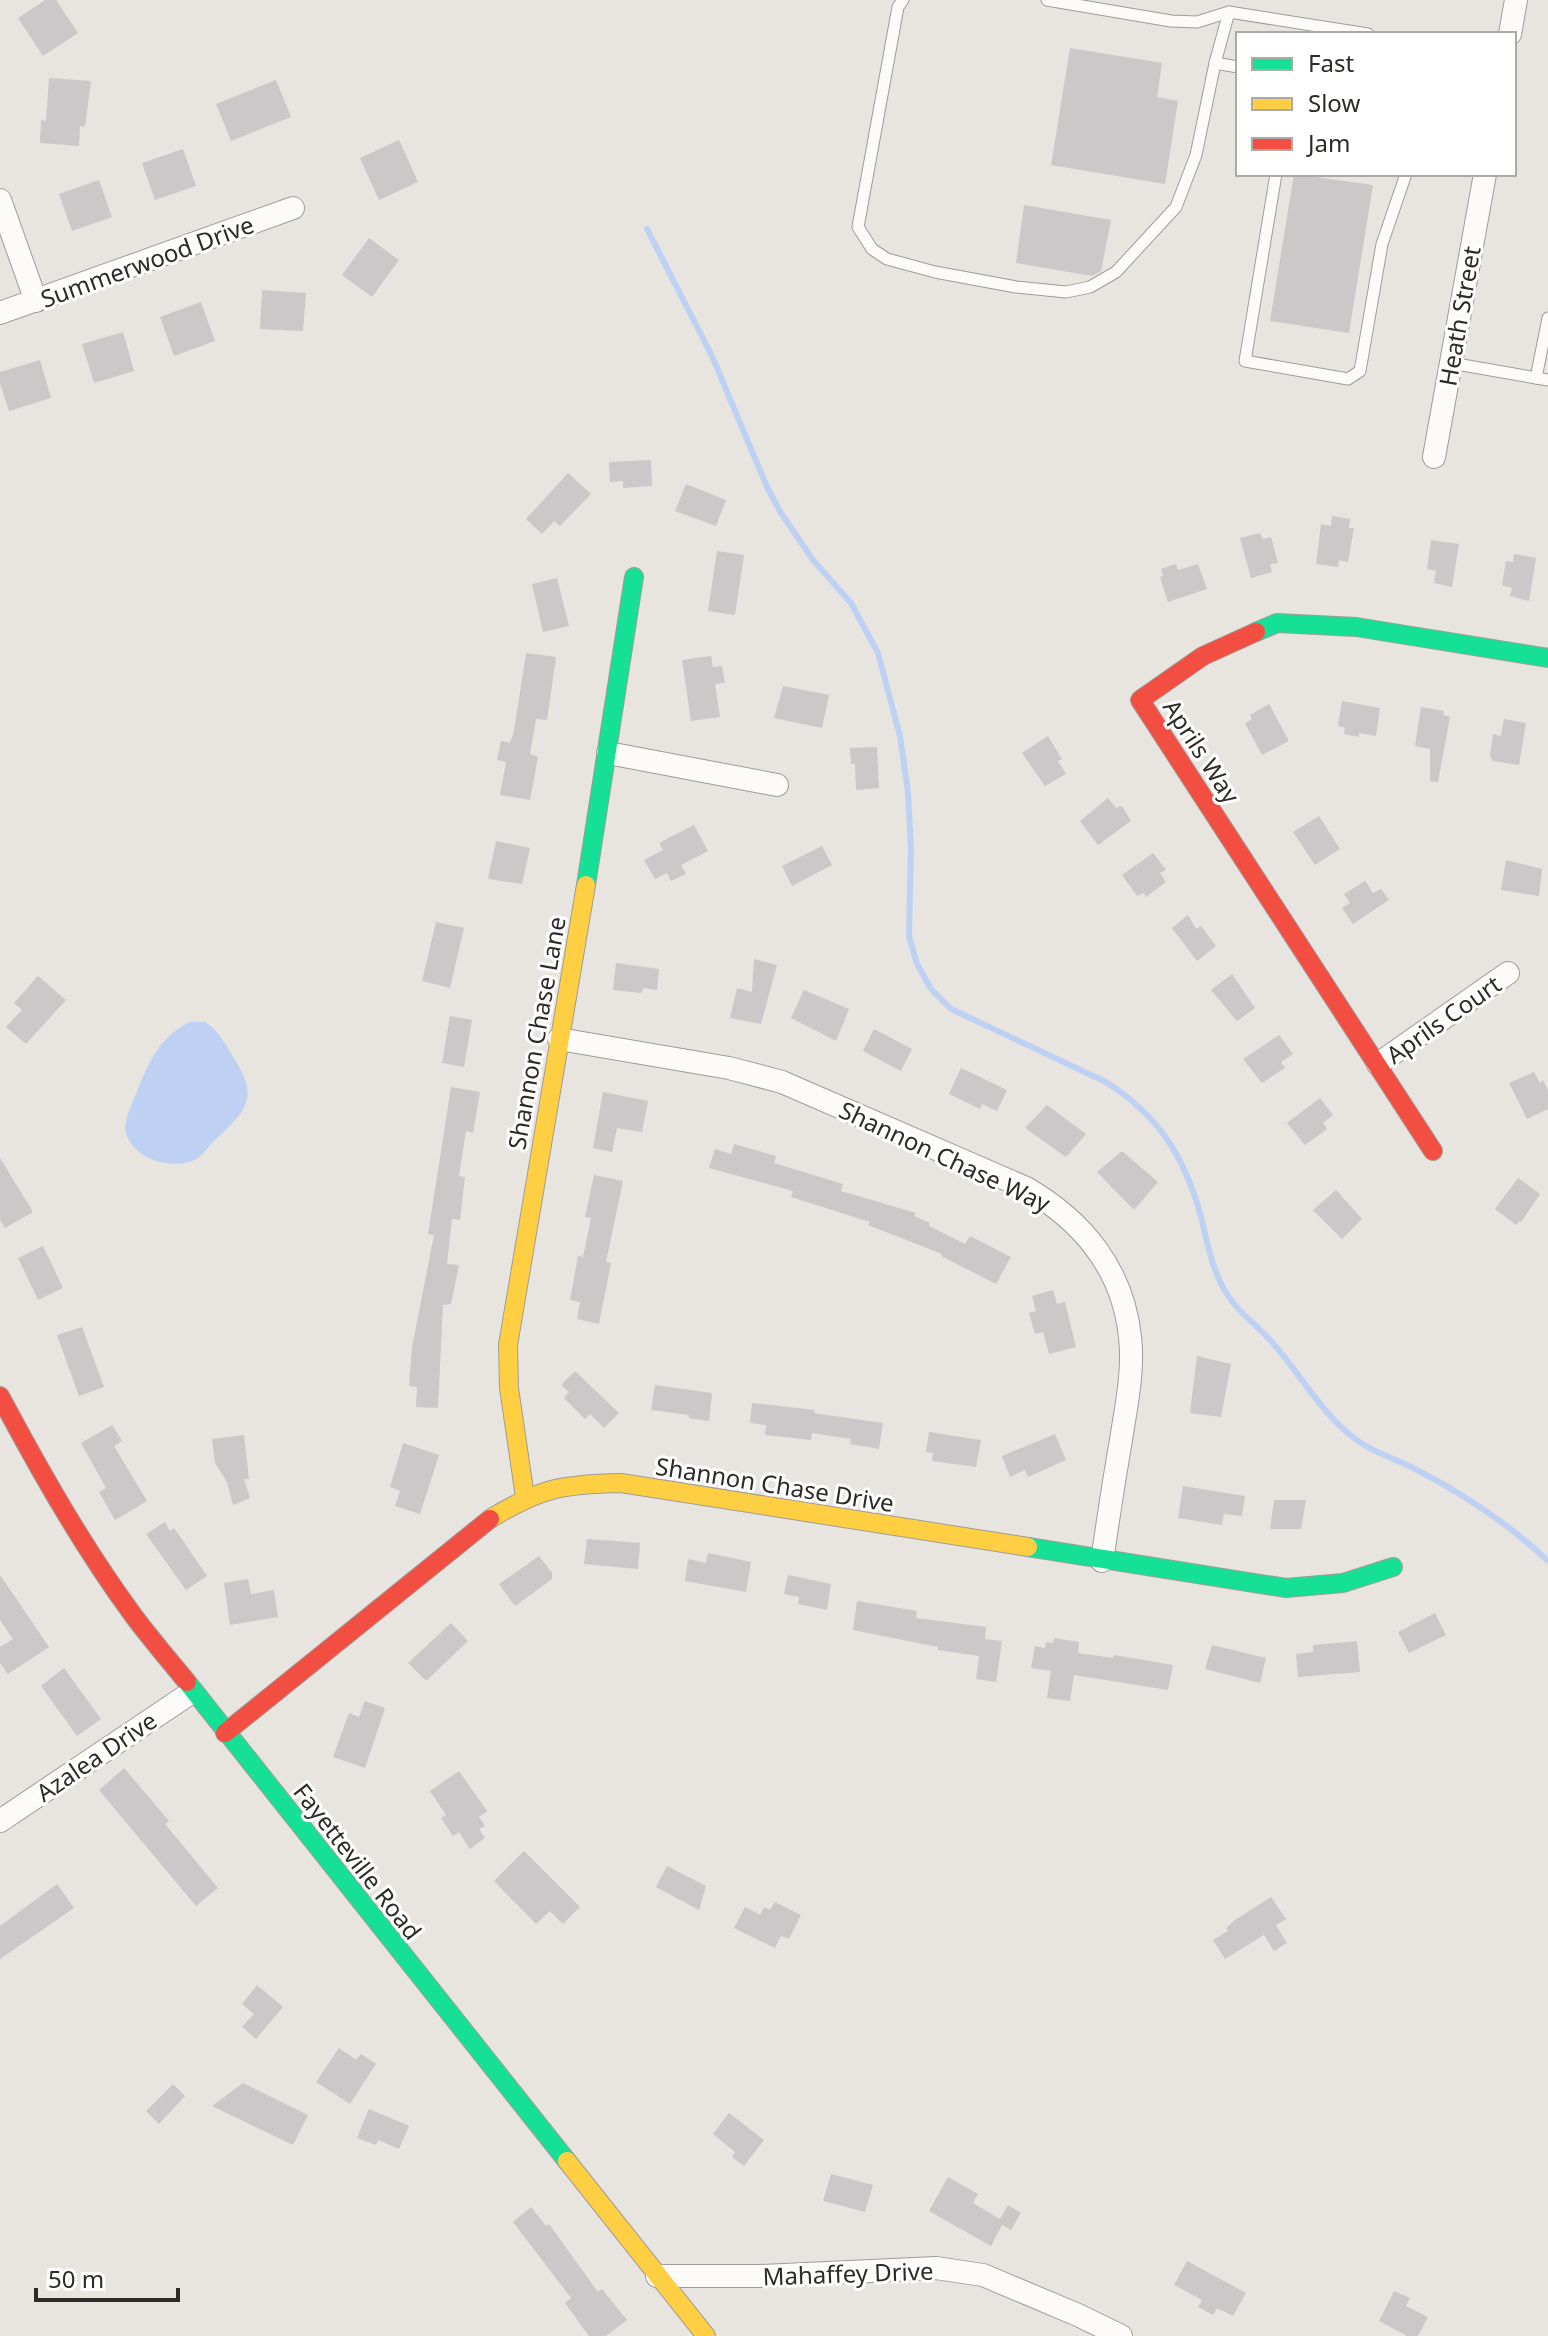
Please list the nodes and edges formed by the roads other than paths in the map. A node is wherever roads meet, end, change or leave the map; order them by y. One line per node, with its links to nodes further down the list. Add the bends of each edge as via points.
1 (903, 0): 7 (lane, via 858,227 872,249 887,259 935,272 1066,292 1090,287 1116,272 1176,207 1196,155)
2 (1047, 0): 4 (lane, via 1171,21 1197,22)
3 (1516, 0): 6 (street)
4 (1229, 12): 5 (lane); 7 (lane)
5 (1355, 32)
6 (1510, 32)
7 (1215, 63): 8 (lane)
8 (1236, 67)
9 (1276, 176): 10 (lane, via 1245,361 1348,379 1360,371 1382,244)
10 (1405, 176)
11 (1485, 176): 17 (street, Heath Street)
12 (0, 200): 14 (street)
13 (293, 208): 14 (street, Summerwood Drive)
14 (36, 301): 15 (street, Summerwood Drive)
15 (0, 313)
16 (1548, 318): 18 (lane)
17 (1451, 363): 18 (lane); 19 (street, Heath Street)
18 (1542, 379)
19 (1434, 457)
20 (634, 577): 22 (street, Shannon Chase Lane)
21 (1548, 658): 26 (street, Aprils Way, via 1356,627 1277,623 1203,656 1140,700)
22 (608, 753): 23 (street); 25 (street, Shannon Chase Lane)
23 (777, 785)
24 (1508, 973): 26 (street, Aprils Court)
25 (559, 1039): 29 (street, Shannon Chase Lane, via 508,1345); 30 (street, Shannon Chase Way, via 782,1082 1026,1188 1074,1221 1113,1275 1131,1339 1130,1381)
26 (1378, 1064): 27 (street, Aprils Way)
27 (1433, 1151)
28 (0, 1396): 32 (street, Fayetteville Road, via 82,1540)
29 (525, 1497): 30 (street, Shannon Chase Drive, via 572,1484 621,1483); 33 (street, Shannon Chase Drive, via 483,1523)
30 (1102, 1561): 31 (street, Shannon Chase Drive, via 1286,1588 1343,1583)
31 (1393, 1567)
32 (192, 1692): 33 (street, Fayetteville Road); 34 (street, Azalea Drive)
33 (225, 1733): 35 (street, Fayetteville Road)
34 (0, 1821)
35 (657, 2276): 36 (street, Fayetteville Road); 37 (street, Mahaffey Drive, via 936,2268 983,2275)
36 (706, 2336)
37 (1121, 2336)

